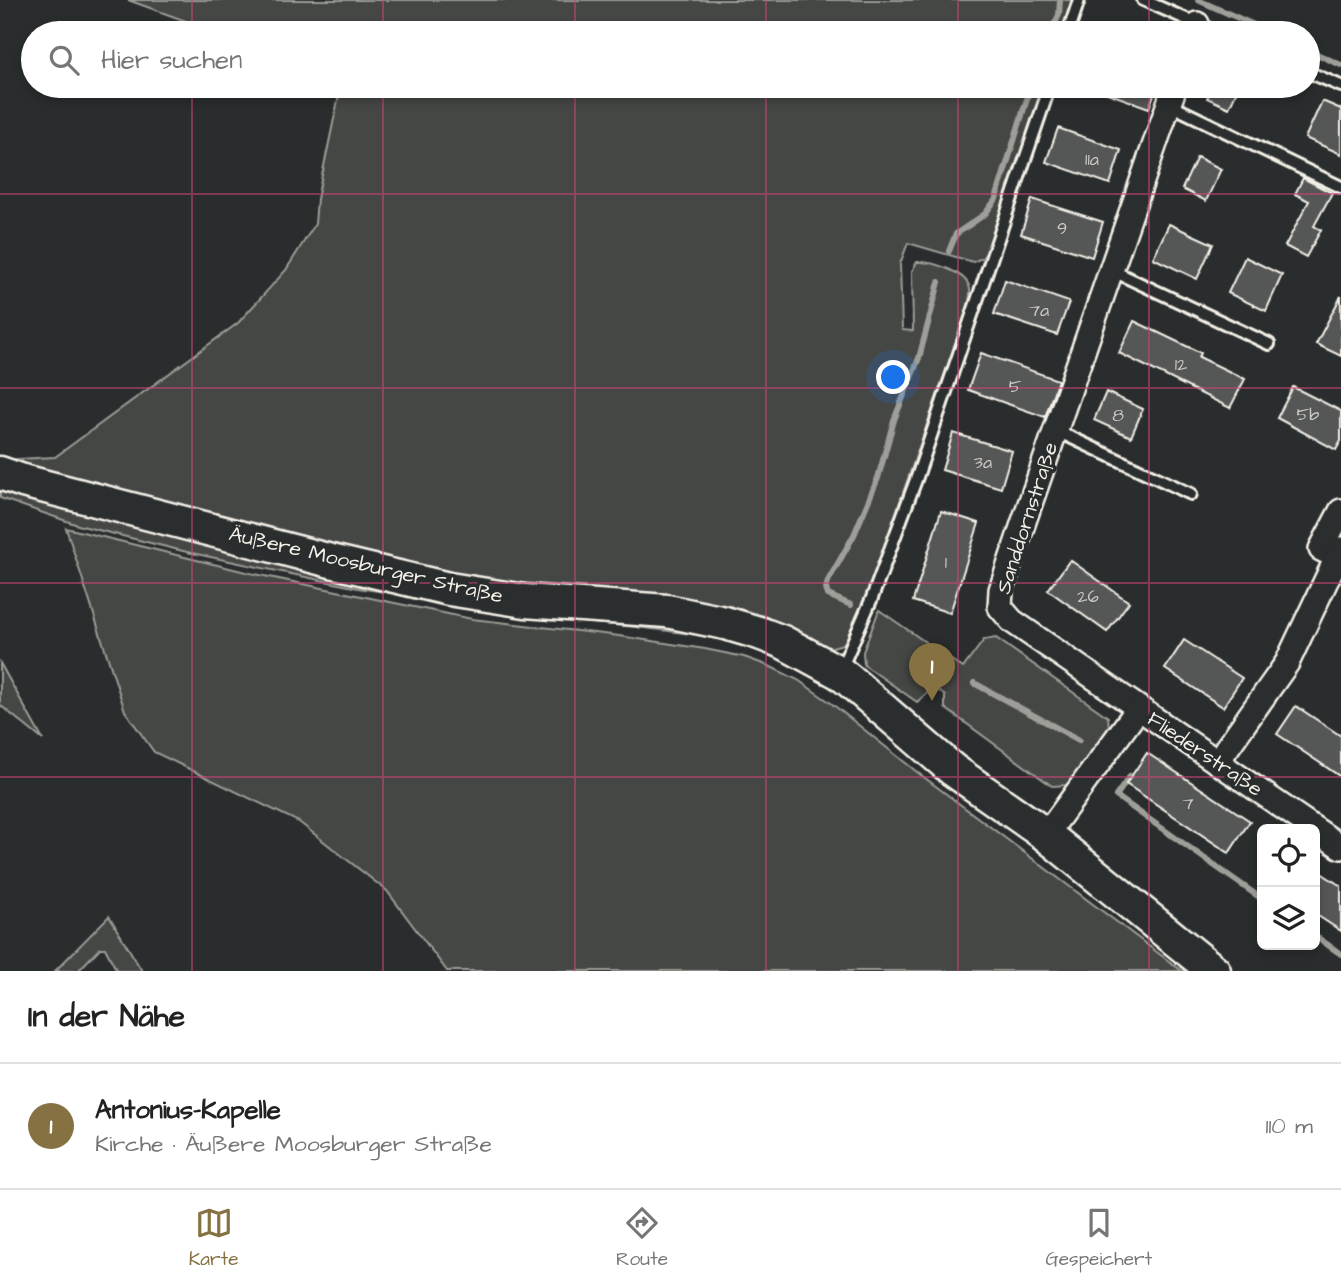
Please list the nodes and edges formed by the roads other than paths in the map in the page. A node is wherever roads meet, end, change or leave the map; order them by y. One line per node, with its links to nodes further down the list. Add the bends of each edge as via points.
1 (1079, 0): 3 (lane)
2 (1143, 0): 4 (lane)
3 (1072, 21)
4 (1185, 21)
5 (1320, 77): 6 (lane)
6 (1341, 86)
7 (1047, 98): 19 (lane)
8 (1170, 98): 11 (street, Sanddornstraße)
9 (1177, 98): 10 (lane, Sanddornstraße)
10 (1341, 187)
11 (1111, 270): 12 (lane); 13 (street, Sanddornstraße)
12 (1269, 344)
13 (1055, 430): 15 (lane, Sanddornstraße); 18 (street, Sanddornstraße)
14 (0, 473): 19 (street, Äußere Moosburger Straße, via 449,589 525,601 642,608 702,617 783,642)
15 (1191, 494)
16 (1341, 511): 17 (street, via 1321,549)
17 (1337, 565): 21 (street, via 1287,663)
18 (1000, 607): 20 (street, Fliederstraße, via 1012,621)
19 (845, 677): 22 (street, Äußere Moosburger Straße, via 953,770)
20 (1138, 709): 21 (street, Fliederstraße); 22 (street, Fliederstraße)
21 (1217, 762): 23 (street, Fliederstraße)
22 (1046, 835): 24 (street, Äußere Moosburger Straße)
23 (1341, 847)
24 (1213, 971)

